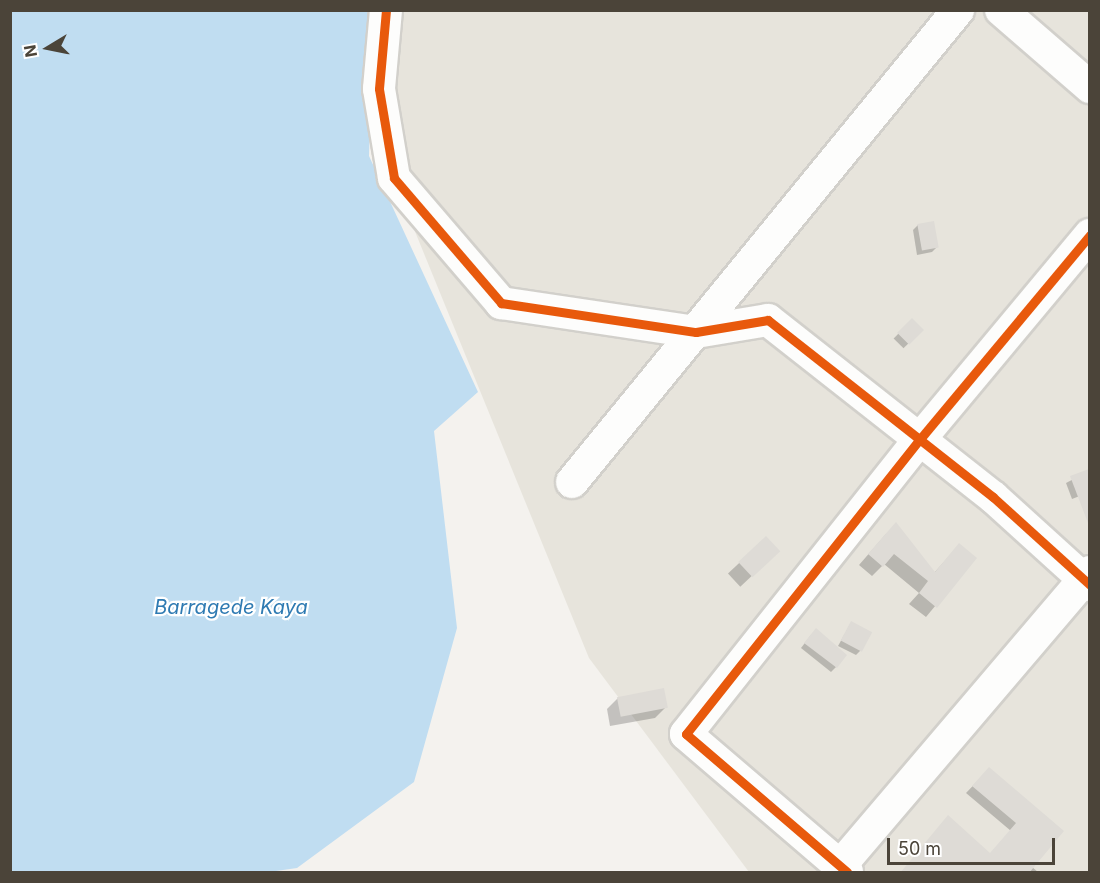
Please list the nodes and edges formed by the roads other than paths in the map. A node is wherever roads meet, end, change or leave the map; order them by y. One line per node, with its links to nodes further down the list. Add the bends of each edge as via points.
1 (386, 10): 6 (street, via 379,89 394,178 501,303)
2 (958, 10): 6 (street)
3 (1001, 10): 4 (street)
4 (1089, 87)
5 (1089, 235): 7 (street)
6 (696, 332): 7 (street, via 768,320); 8 (street)
7 (920, 439): 9 (street, via 993,496); 10 (street, via 686,734)
8 (572, 482)
9 (1087, 579): 10 (street)
10 (844, 869)

